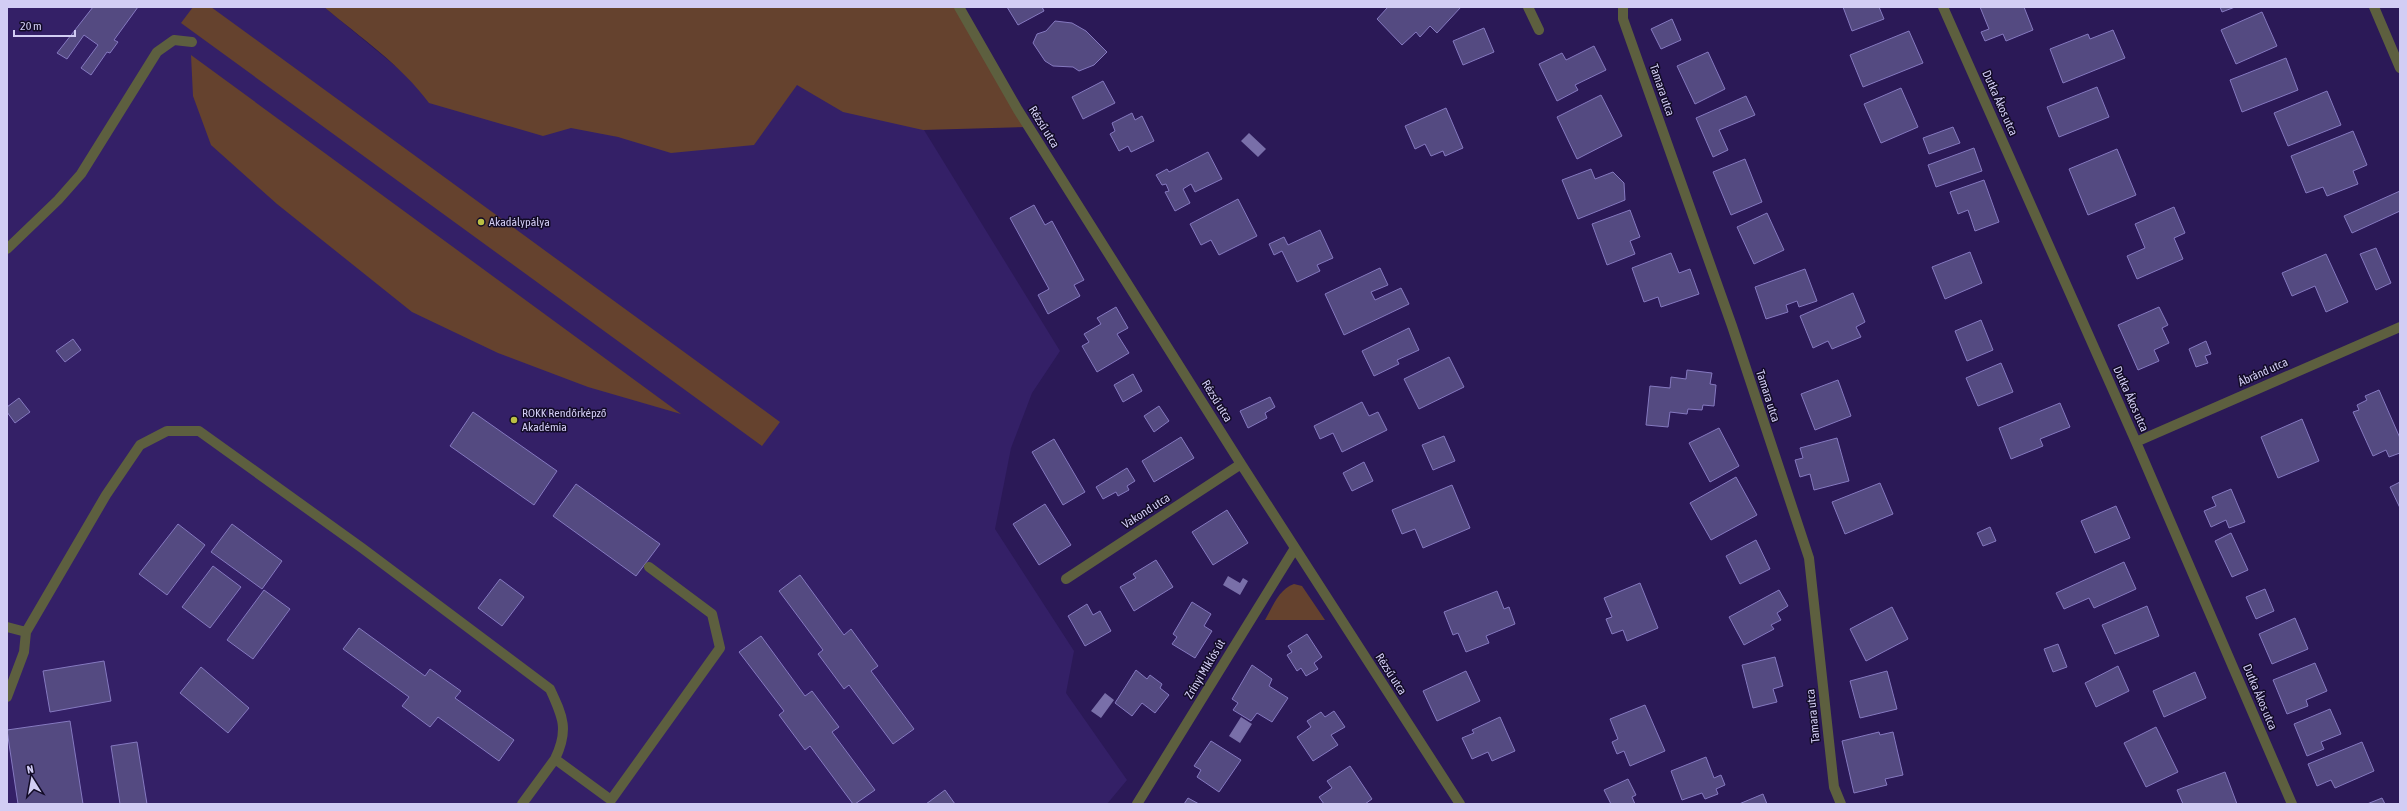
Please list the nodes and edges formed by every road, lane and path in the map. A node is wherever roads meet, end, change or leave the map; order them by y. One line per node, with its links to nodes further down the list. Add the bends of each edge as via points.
1 (959, 7): 12 (street, Rézsű utca, via 1018,110)
2 (1528, 7): 6 (street)
3 (1623, 7): 24 (street, Tamara utca, via 1623,20 1732,326 1809,558 1834,787)
4 (1943, 7): 11 (street, Dutka Ákos utca)
5 (2374, 7): 8 (street)
6 (1539, 30)
7 (192, 42): 9 (street, via 174,40 157,52 81,174)
8 (2400, 68)
9 (7, 249)
10 (2400, 327): 11 (street, Ábránd utca)
11 (2136, 442): 25 (street, Dutka Ákos utca)
12 (1241, 464): 13 (street, Rézsű utca); 15 (street, Vakond utca)
13 (1294, 548): 22 (street, Zrínyi Miklós út); 23 (street, Rézsű utca)
14 (649, 567): 20 (street, via 712,614 720,648)
15 (1066, 579)
16 (7, 627): 17 (street)
17 (26, 632): 18 (street, via 24,652); 19 (street, via 106,495 140,445 167,431 199,431 362,548 550,689 562,715 563,743)
18 (7, 697)
19 (555, 759): 20 (street); 21 (street)
20 (613, 802)
21 (522, 804)
22 (1137, 804)
23 (1460, 804)
24 (1841, 804)
25 (2292, 804)

